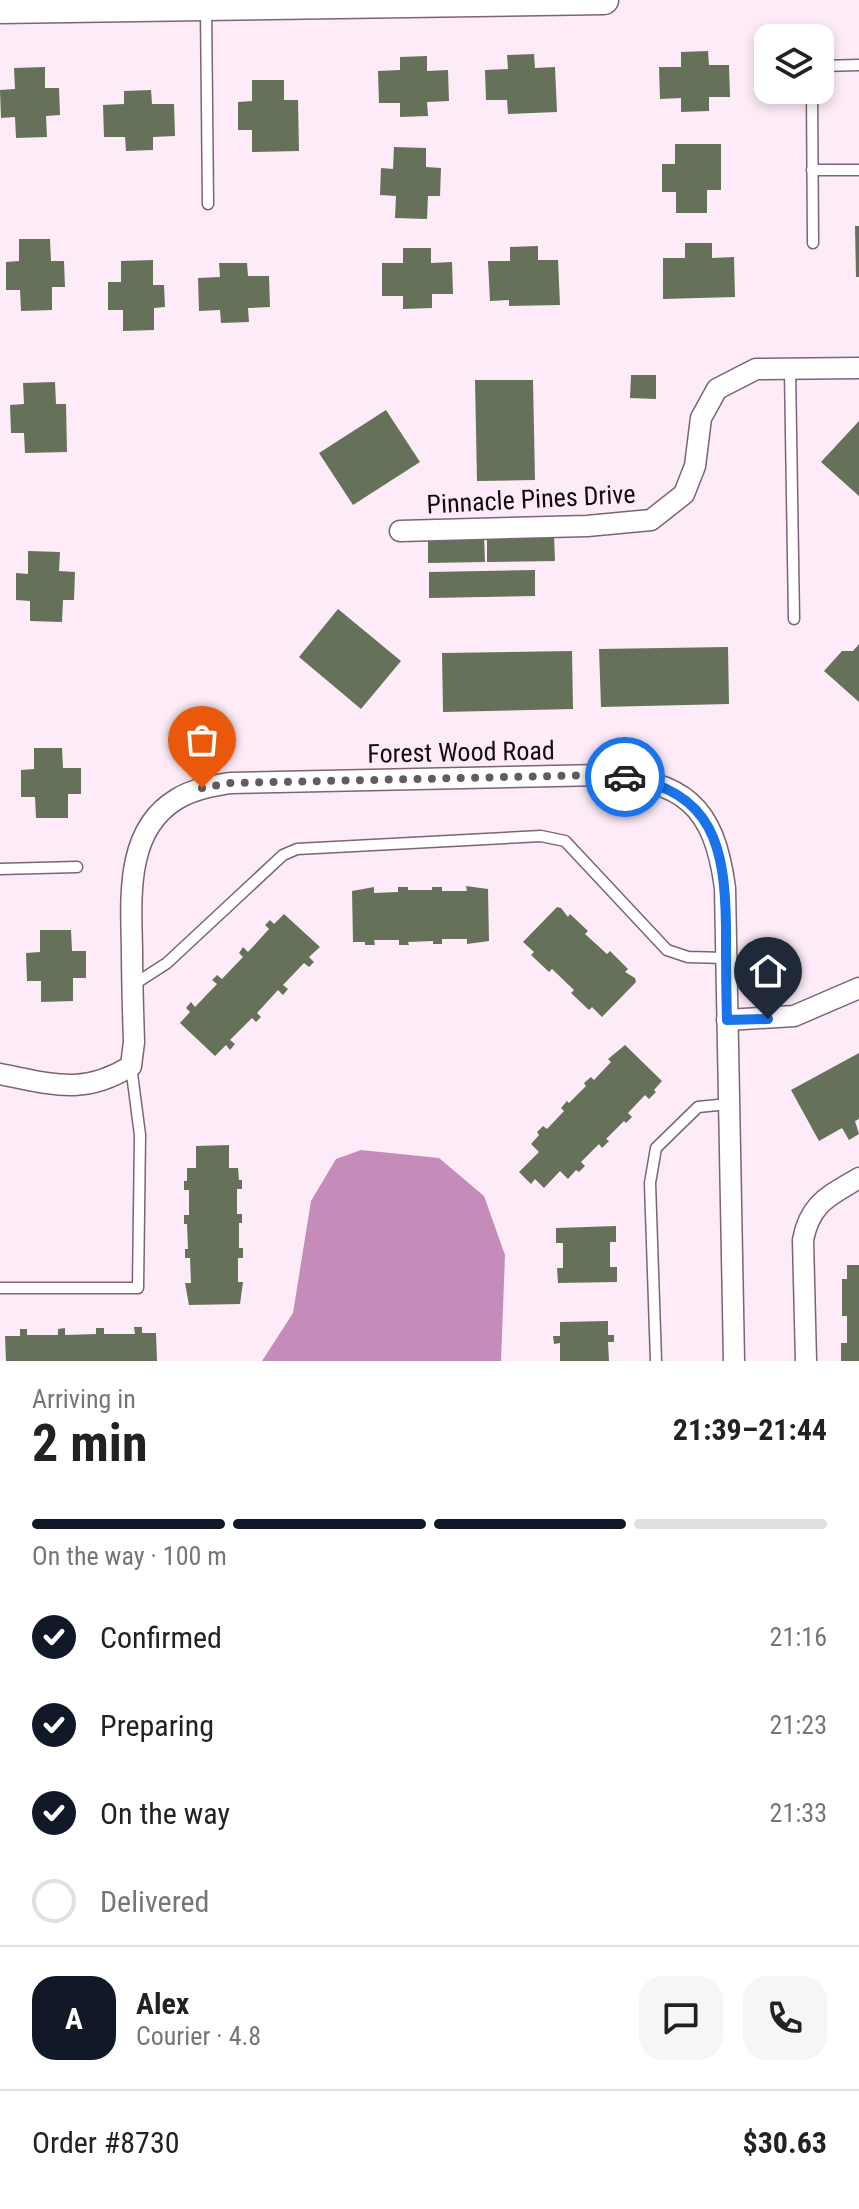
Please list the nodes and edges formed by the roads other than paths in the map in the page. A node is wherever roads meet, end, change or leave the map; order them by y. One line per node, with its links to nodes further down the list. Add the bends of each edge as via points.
1 (604, 0): 2 (street)
2 (462, 1): 3 (street)
3 (235, 3): 4 (street)
4 (206, 6): 5 (street); 11 (lane)
5 (0, 9)
6 (859, 65): 7 (lane)
7 (834, 66)
8 (812, 104): 9 (lane)
9 (812, 170): 10 (lane); 12 (lane)
10 (859, 170)
11 (208, 204)
12 (813, 243)
13 (859, 368): 14 (street, Pinnacle Pines Drive)
14 (790, 370): 15 (street, Pinnacle Pines Drive, via 756,369 717,389 701,418 695,466 684,494 651,520); 16 (lane)
15 (400, 531)
16 (794, 619)
17 (77, 867): 18 (lane)
18 (0, 869)
19 (726, 958): 20 (lane, via 688,957 667,950 565,841 541,836 297,849 283,855 167,963); 20 (street, Forest Wood Road, via 725,888 715,837 700,812 680,794 655,783 601,775 230,783 176,799 155,818 141,843 131,895); 22 (street, Forest Wood Road)
20 (133, 985): 23 (street, Forest Wood Road)
21 (859, 988): 22 (street, via 794,1016)
22 (727, 1020): 25 (street, Forest Wood Road)
23 (131, 1066): 24 (street, via 110,1080 62,1086); 27 (lane, via 140,1135 138,1288)
24 (0, 1074)
25 (728, 1104): 28 (lane, via 698,1107 656,1148 650,1183); 29 (street, Forest Wood Road)
26 (859, 1178): 30 (street, via 824,1199 806,1223)
27 (0, 1288)
28 (656, 1361)
29 (734, 1361)
30 (806, 1361)

